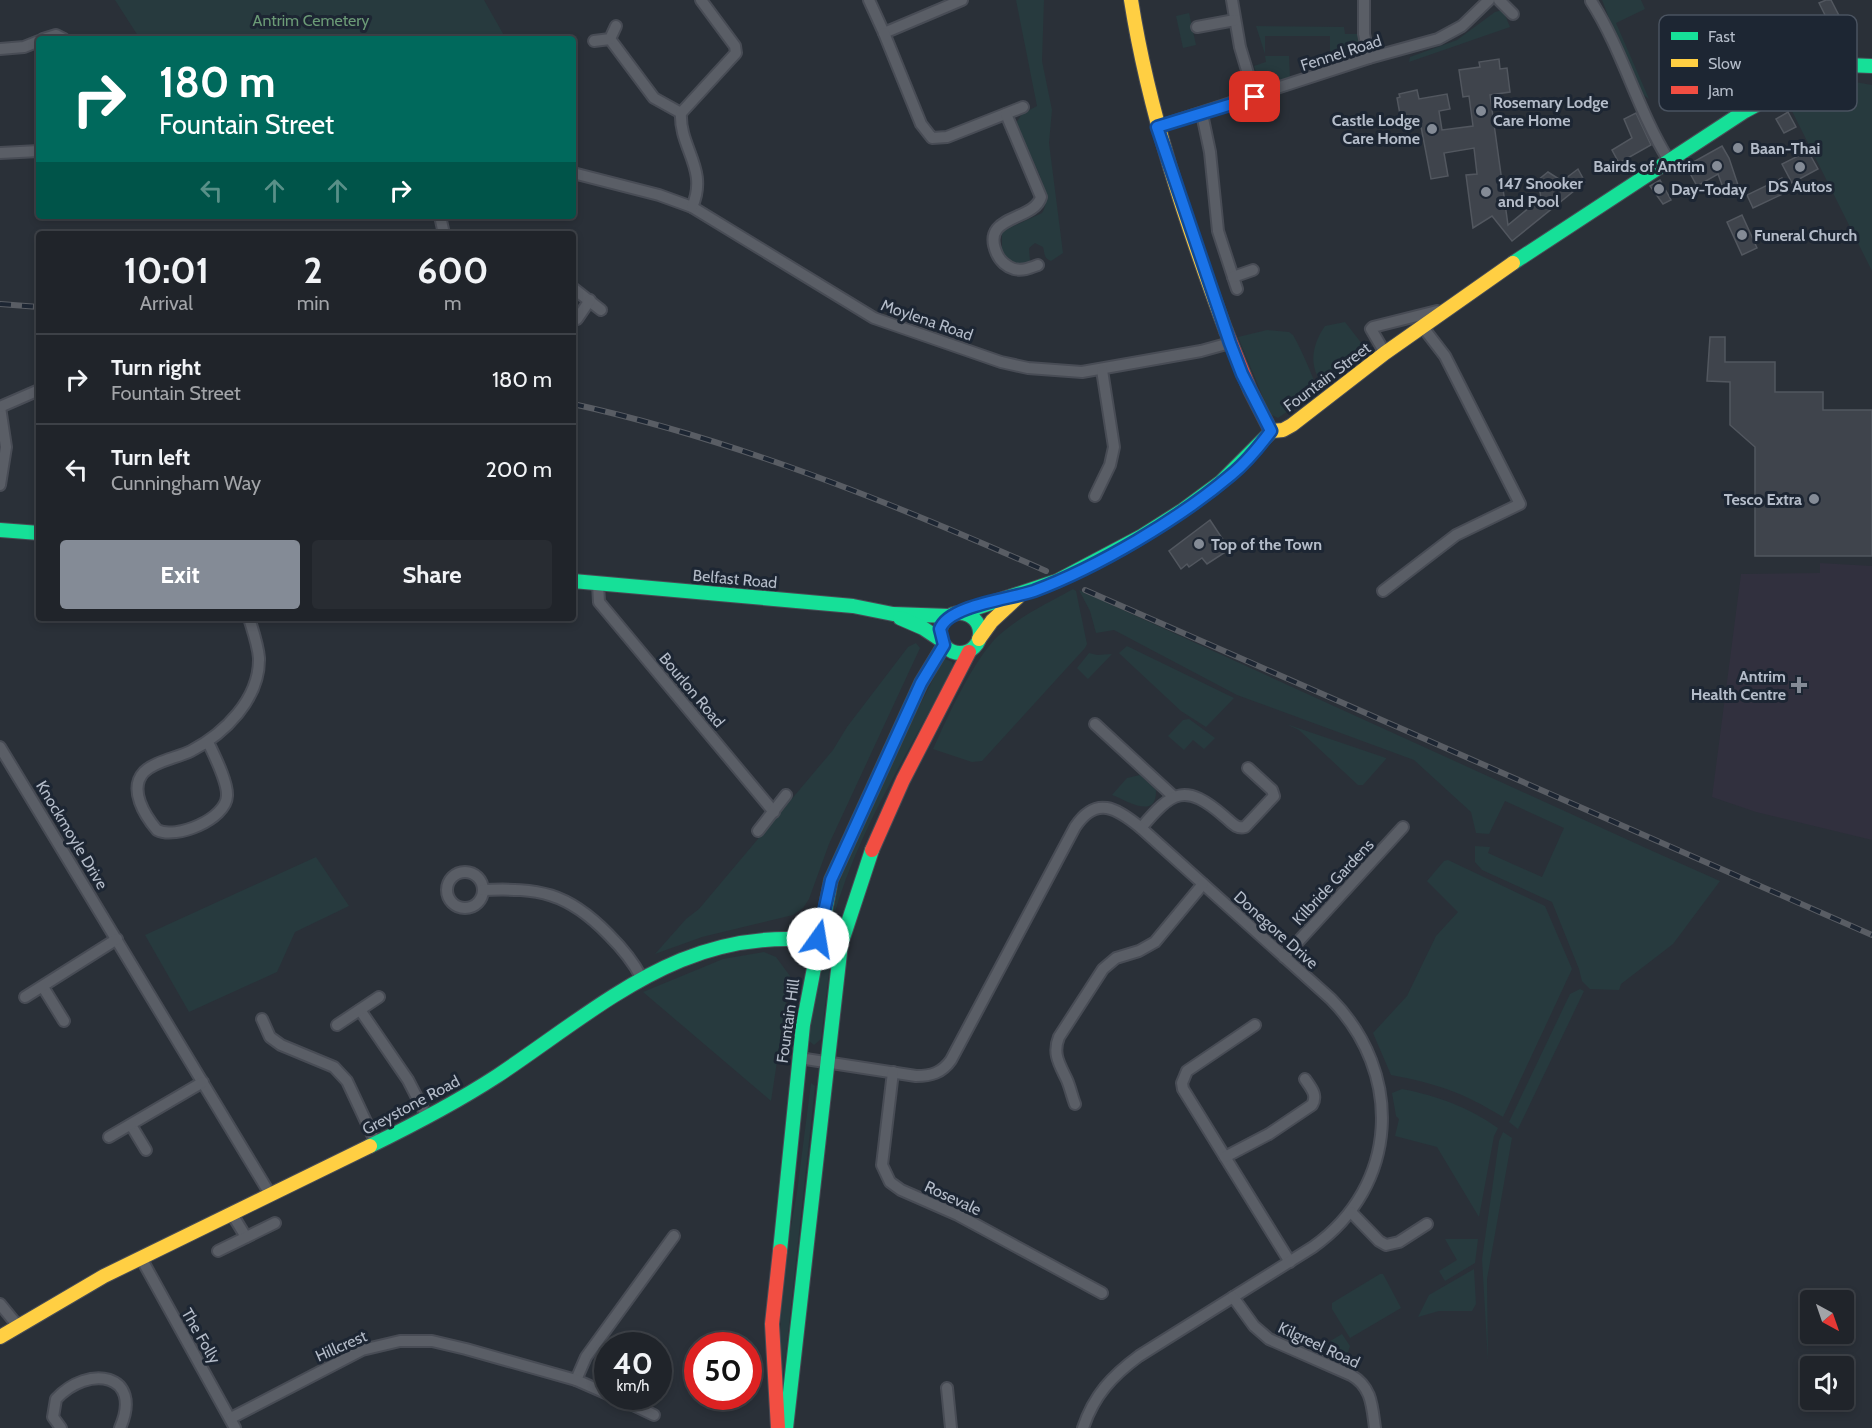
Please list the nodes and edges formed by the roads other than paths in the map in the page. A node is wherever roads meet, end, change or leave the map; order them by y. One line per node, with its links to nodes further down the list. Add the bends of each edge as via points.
1 (701, 0): 25 (street, via 735,46 736,53)
2 (869, 0): 14 (street)
3 (962, 0): 14 (street)
4 (1131, 0): 28 (main road, via 1138,51)
5 (1232, 0): 11 (street)
6 (1364, 0): 19 (street)
7 (1489, 0): 19 (street, Fennel Road, via 1453,32)
8 (1499, 0): 10 (street)
9 (1592, 1): 31 (street, via 1651,132)
10 (1513, 15)
11 (1235, 20): 13 (street); 22 (street)
12 (616, 26): 15 (street)
13 (1197, 27)
14 (884, 33): 26 (street, via 929,137 947,137)
15 (610, 39): 16 (street); 25 (street, via 654,98)
16 (594, 41)
17 (36, 42): 18 (street)
18 (0, 49)
19 (1368, 58): 22 (street, Fennel Road)
20 (1857, 65): 21 (main road, Fountain Street)
21 (1872, 66)
22 (1255, 97): 27 (street, Fennel Road)
23 (1023, 107): 26 (street)
24 (1749, 111): 31 (main road, Fountain Street)
25 (681, 113): 33 (street, via 698,177)
26 (1006, 114): 34 (street, via 1041,197 1034,208 998,228 994,247 1011,268 1023,270)
27 (1202, 114): 28 (street, Fennel Road); 36 (street, via 1210,152 1213,206)
28 (1157, 127): 44 (main road)
29 (36, 151): 30 (street)
30 (0, 153)
31 (1668, 159): 40 (main road, Fountain Street)
32 (576, 174): 33 (street, Moylena Road)
33 (692, 207): 46 (street, Moylena Road, via 874,318 1001,362 1064,372)
34 (1038, 265)
35 (1253, 270): 36 (street)
36 (1233, 277): 37 (street)
37 (1237, 289)
38 (576, 290): 39 (street)
39 (590, 300): 41 (street); 42 (street)
40 (1446, 309): 43 (main road, Fountain Street); 45 (street, Fountain Street, via 1373,327)
41 (601, 310)
42 (577, 319)
43 (1422, 326): 45 (main road, Fountain Street); 56 (street, via 1445,356 1520,504 1456,535)
44 (1230, 343): 46 (street, Moylena Road); 49 (main road)
45 (1385, 353): 49 (main road, Fountain Street, via 1292,424)
46 (1102, 370): 51 (street, via 1114,447)
47 (36, 391): 48 (street)
48 (0, 407): 50 (street, via 6,447)
49 (1271, 431): 57 (main road, Fountain Street, via 1250,457 1204,496 1112,553 1067,577)
50 (0, 484)
51 (1095, 496)
52 (0, 530): 53 (main road)
53 (36, 533)
54 (576, 581): 55 (main road, Belfast Road)
55 (598, 584): 58 (main road, Belfast Road, via 853,606); 70 (street, Bourlon Road, via 599,602)
56 (1383, 591)
57 (1018, 596): 59 (main road, Fountain Street); 61 (main road, Fountain Street)
58 (893, 614): 59 (main road, Belfast Road); 62 (main road, Belfast Road, via 923,628)
59 (955, 614): 61 (main road, via 967,614 977,622); 62 (main road, via 940,629)
60 (250, 621): 65 (street, via 258,654 256,678 238,713)
61 (979, 639): 63 (main road)
62 (942, 643): 63 (main road, via 956,653); 77 (main road, Fountain Hill, via 831,880)
63 (969, 652): 78 (main road, via 903,780 865,866)
64 (1095, 723): 69 (street)
65 (208, 742): 65 (street, via 227,793 225,803 212,817 188,830 158,830 139,798 139,779 150,768)
66 (0, 747): 76 (street, Knockmoyle Drive)
67 (1248, 768): 69 (street, via 1274,795 1245,827 1236,827 1196,797)
68 (786, 795): 70 (street)
69 (1173, 796): 72 (street)
70 (774, 812): 73 (street)
71 (1403, 827): 79 (street, Kilbride Gardens)
72 (1141, 828): 74 (street, Donegore Drive); 91 (street, Donegore Drive, via 1124,814 1107,808 1095,809 1082,817 949,1063 931,1075)
73 (758, 831)
74 (1203, 884): 79 (street, Donegore Drive); 94 (street, via 1155,942 1116,958 1103,969 1059,1037 1058,1061)
75 (483, 890): 80 (street, via 536,890 568,901 613,939)
76 (117, 939): 81 (street); 93 (street, Knockmoyle Drive)
77 (818, 939): 78 (main road, Greystone Road); 80 (main road, Greystone Road, via 756,938); 89 (main road, Fountain Hill)
78 (841, 944): 90 (main road)
79 (1284, 957): 102 (street, Donegore Drive, via 1349,1018 1363,1039 1377,1079 1383,1114 1380,1146 1368,1182)
80 (641, 977): 95 (main road, Greystone Road, via 498,1075)
81 (43, 987): 82 (street); 86 (street)
82 (25, 997)
83 (379, 997): 84 (street)
84 (360, 1010): 87 (street); 95 (street, via 408,1080)
85 (262, 1019): 98 (street, via 270,1037 334,1067 347,1081)
86 (64, 1021)
87 (337, 1025)
88 (1255, 1025): 100 (street, via 1193,1066 1184,1077 1183,1089)
89 (799, 1058): 90 (street, Donegore Drive); 124 (main road, Fountain Hill, via 772,1324)
90 (826, 1063): 91 (street, Donegore Drive); 125 (main road)
91 (893, 1072): 111 (street, Rosevale, via 882,1165 890,1182)
92 (1305, 1079): 100 (street, via 1314,1094 1312,1105)
93 (203, 1082): 96 (street); 101 (street, Knockmoyle Drive)
94 (1075, 1104)
95 (427, 1117): 98 (main road, Greystone Road)
96 (131, 1125): 97 (street); 99 (street)
97 (109, 1137)
98 (376, 1143): 101 (main road, Greystone Road)
99 (146, 1150)
100 (1225, 1157): 110 (street)
101 (270, 1194): 103 (main road, Greystone Road)
102 (1351, 1212): 105 (street, via 1386,1245 1395,1244); 110 (street, Donegore Drive, via 1323,1241)
103 (232, 1214): 107 (street); 109 (main road, Greystone Road)
104 (275, 1223): 107 (street)
105 (1426, 1224)
106 (674, 1236): 116 (street, via 586,1358)
107 (246, 1238): 108 (street)
108 (218, 1251)
109 (141, 1258): 114 (main road, Greystone Road); 121 (street, The Folly)
110 (1290, 1262): 112 (street, Donegore Drive)
111 (1102, 1293)
112 (1233, 1297): 127 (street, Donegore Drive, via 1119,1371 1096,1397); 128 (street, Kilgreel Road, via 1269,1339 1361,1382 1370,1396)
113 (0, 1304): 114 (street)
114 (18, 1326): 115 (main road, Greystone Road)
115 (0, 1337)
116 (576, 1380): 117 (street, Hillcrest); 121 (street, Hillcrest, via 432,1341 400,1341 362,1350)
117 (594, 1388)
118 (947, 1388): 126 (street)
119 (643, 1410): 120 (street)
120 (654, 1415)
121 (233, 1423)
122 (61, 1428): 123 (street, via 52,1417 56,1399 80,1382 102,1377 115,1381 124,1394 126,1412)
123 (120, 1428)
124 (778, 1428)
125 (786, 1428)
126 (951, 1428)
127 (1083, 1428)
128 (1375, 1428)

